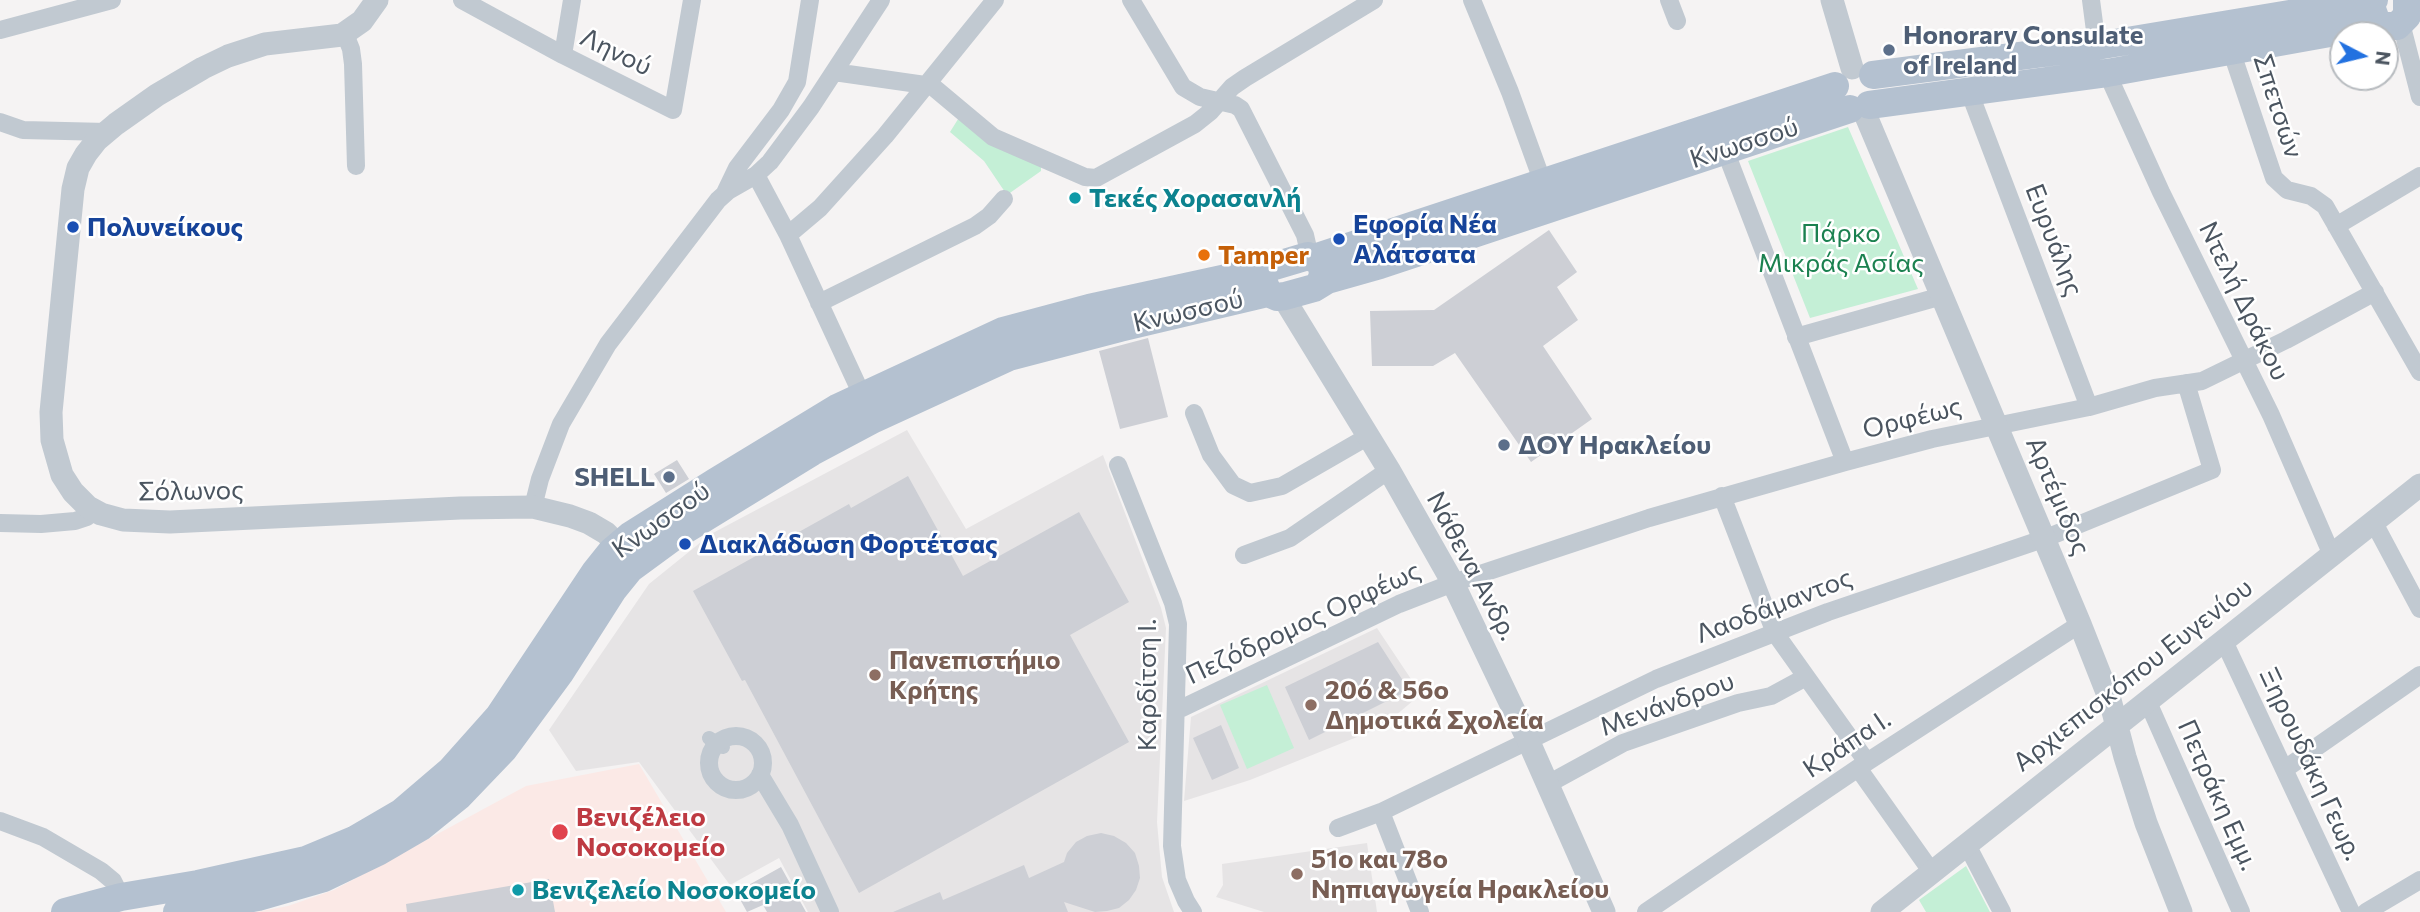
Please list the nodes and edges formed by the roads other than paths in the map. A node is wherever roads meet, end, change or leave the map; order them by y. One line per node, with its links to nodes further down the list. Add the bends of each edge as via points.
1 (112, 0): 18 (street)
2 (377, 0): 19 (street)
3 (462, 0): 22 (street, Ληνού)
4 (572, 0): 22 (street)
5 (692, 0): 22 (street, Ληνού, via 673,110)
6 (810, 0): 37 (street, via 797,82 737,168)
7 (881, 0): 23 (street)
8 (995, 0): 25 (street)
9 (1131, 0): 29 (street, via 1183,87)
10 (1374, 0): 29 (street, via 1245,78)
11 (1472, 0): 36 (street)
12 (1669, 0): 17 (street)
13 (1832, 0): 27 (street, Αρτέμιδος)
14 (2091, 0): 20 (street)
15 (2260, 10): 16 (main road, Κνωσσού); 20 (main road, Κνωσσού)
16 (2395, 12): 21 (main road, Κνωσσού); 28 (street)
17 (1677, 21)
18 (0, 30)
19 (345, 34): 31 (street, Σόλωνος, via 265,44 228,56 157,95); 33 (street, via 353,64)
20 (2097, 47): 27 (main road, Κνωσσού)
21 (2231, 50): 24 (main road, Κνωσσού); 39 (street, Σπετσών, via 2274,178 2287,190 2317,198)
22 (562, 55)
23 (834, 72): 25 (street); 34 (street)
24 (2107, 73): 26 (main road, Κνωσσού); 47 (street, Ντελή Δράκου)
25 (927, 85): 29 (street, via 942,92 993,137 1091,178 1103,177 1184,131); 40 (street, via 820,208)
26 (1969, 91): 27 (main road, Κνωσσού); 51 (street, Ευρυάλης)
27 (1857, 92): 32 (main road, Κνωσσού); 36 (main road, Κνωσσού); 44 (street, Αρτέμιδος)
28 (2420, 97)
29 (1219, 102): 41 (street, via 1235,105 1244,114 1305,235)
30 (0, 121): 31 (street, via 23,130)
31 (107, 132): 61 (street, Σόλωνος, via 86,153 73,189 51,412 52,440 62,475)
32 (1725, 150): 41 (main road, Κνωσσού, via 1380,265); 46 (street)
33 (356, 166)
34 (757, 175): 37 (street); 40 (street)
35 (2420, 176): 39 (street)
36 (1544, 183): 41 (main road, Κνωσσού)
37 (725, 193): 60 (street, via 630,312 587,376 549,451)
38 (1004, 199): 45 (street, via 975,226)
39 (2336, 226): 43 (street, Σπετσών)
40 (788, 236): 45 (street)
41 (1313, 266): 42 (main road, via 1314,288)
42 (1273, 286): 50 (main road, Κνωσσού, via 1101,305 1003,331); 54 (street, Νάθενα Ανδρ.); 66 (main road, Κνωσσού, via 1032,349 978,370 865,423 710,514)
43 (2375, 292): 47 (street, Ορφέως); 48 (street, Σπετσών)
44 (1942, 296): 46 (street); 53 (street, Αρτέμιδος)
45 (819, 303): 50 (street)
46 (1796, 337): 55 (street)
47 (2245, 361): 49 (street, Ορφέως, via 2202,381); 65 (street, Ντελή Δράκου)
48 (2420, 372)
49 (2186, 383): 51 (street, Ορφέως); 64 (street, via 2211,470)
50 (862, 396): 66 (main road, Κνωσσού, via 805,425)
51 (2089, 407): 53 (street, Ορφέως)
52 (1194, 413): 54 (street, via 1211,455 1233,485 1250,493 1282,486)
53 (1997, 425): 55 (street, Ορφέως); 64 (street, Αρτέμιδος)
54 (1367, 437): 57 (street, Νάθενα Ανδρ.)
55 (1845, 462): 59 (street, Ορφέως)
56 (1118, 465): 76 (street, Καρδίτση Ι., via 1177,614)
57 (1389, 470): 67 (street, via 1290,538); 68 (street, Νάθενα Ανδρ.)
58 (2420, 485): 62 (street, Αρχιεπισκόπου Ευγενίου)
59 (1722, 496): 68 (street, Ορφέως); 71 (street)
60 (533, 507): 61 (street, Σόλωνος, via 147,522); 66 (street, Σόλωνος, via 580,519 606,533)
61 (93, 510): 63 (street, via 75,521)
62 (2373, 521): 65 (street, Αρχιεπισκόπου Ευγενίου); 69 (street)
63 (0, 523)
64 (2046, 538): 70 (street, Αρτέμιδος); 71 (street, Λαοδάμαντος)
65 (2331, 553): 72 (street, Αρχιεπισκόπου Ευγενίου)
66 (627, 555): 89 (main road, Κνωσσού, via 595,572 499,716 459,762 410,807 354,840 306,860); 91 (main road, Κνωσσού, via 613,590 504,749 428,822 324,878 258,897)
67 (1244, 555)
68 (1453, 583): 76 (street, Πεζόδρομος Ορφέως, via 1399,604); 78 (street, Νάθενα Ανδρ.)
69 (2420, 609)
70 (2080, 624): 77 (street, Αρτέμιδος); 79 (street, Κράπα Ι.)
71 (1775, 633): 74 (street); 78 (street, Λαοδάμαντος, via 1656,679)
72 (2223, 639): 75 (street, Αρχιεπισκόπου Ευγενίου); 80 (street, Ξηρουδάκη Γεωρ.)
73 (2420, 675): 80 (street)
74 (1806, 677): 79 (street); 82 (street, Μενάνδρου, via 1771,696 1623,743)
75 (2147, 700): 77 (street, Αρχιεπισκόπου Ευγενίου); 100 (street, Πετράκη Εμμ.)
76 (1176, 711): 93 (street, Καρδίτση Ι., via 1172,846 1177,880)
77 (2118, 723): 86 (street, Αρχιεπισκόπου Ευγενίου); 99 (street, Αρτέμιδος, via 2138,800)
78 (1528, 740): 82 (street, Νάθενα Ανδρ.); 83 (street, Λαοδάμαντος)
79 (1863, 765): 87 (street); 96 (street, Κράπα Ι.)
80 (2285, 769): 101 (street, Ξηρουδάκη Γεωρ.)
81 (760, 775): 81 (street, via 743,789 718,783 710,768 716,743 733,736 751,740 762,754); 92 (street, via 790,825)
82 (1548, 784): 95 (street, Νάθενα Ανδρ.)
83 (1381, 812): 85 (street, Λαοδάμαντος); 94 (street)
84 (0, 821): 89 (street, via 43,837 101,871)
85 (1339, 828)
86 (1966, 843): 87 (street, Αρχιεπισκόπου Ευγενίου); 98 (street)
87 (1931, 871): 97 (street, Αρχιεπισκόπου Ευγενίου)
88 (2420, 880): 102 (street)
89 (121, 897): 90 (main road, Κνωσσού)
90 (65, 912)
91 (177, 912)
92 (831, 912)
93 (1193, 912)
94 (1420, 912)
95 (1604, 912)
96 (1646, 912)
97 (1882, 912)
98 (2003, 912)
99 (2181, 912)
100 (2241, 912)
101 (2351, 912)
102 (2366, 912)

